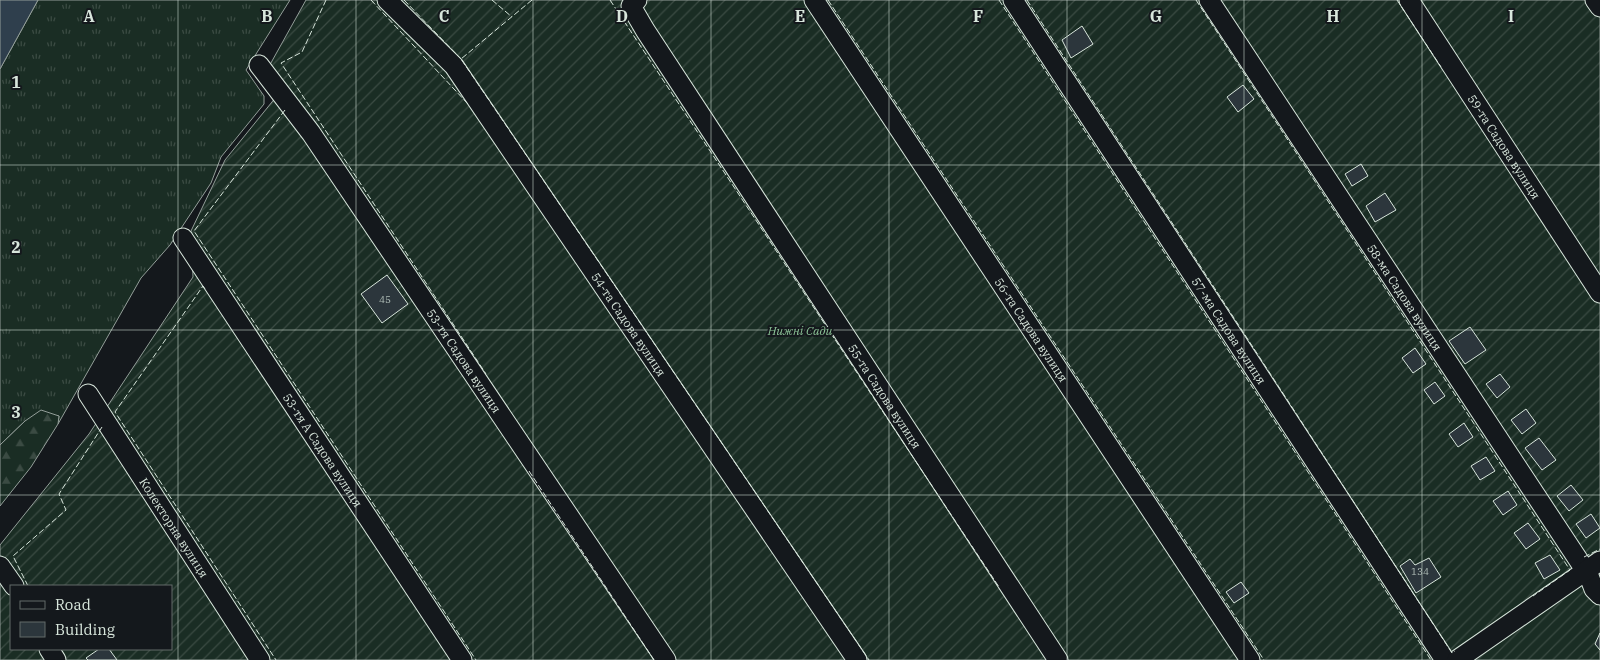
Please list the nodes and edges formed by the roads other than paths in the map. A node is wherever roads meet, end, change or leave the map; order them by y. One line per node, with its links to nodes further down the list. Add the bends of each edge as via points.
1 (387, 0): 20 (street, 54-та Садова вулиця, via 454,66)
2 (814, 0): 22 (street, 56-та Садова вулиця)
3 (1014, 0): 23 (street, 57-ма Садова вулиця)
4 (1209, 0): 14 (street, 58-ма Садова вулиця)
5 (1409, 0): 11 (street, 59-та Садова вулиця)
6 (1595, 0): 8 (street)
7 (634, 3): 21 (street, 55-та Садова вулиця)
8 (1600, 7)
9 (258, 65): 19 (street, 53-тя Садова вулиця, via 322,149)
10 (183, 238): 18 (street, 53-тя А Садова вулиця)
11 (1600, 293)
12 (88, 394): 17 (street, Колекторна вулиця)
13 (0, 566): 15 (street)
14 (1593, 566): 16 (street, 58-ма Садова вулиця, via 1594,589); 24 (street)
15 (13, 585)
16 (1600, 595)
17 (260, 660)
18 (462, 660)
19 (666, 660)
20 (857, 660)
21 (1058, 660)
22 (1250, 660)
23 (1445, 660)
24 (1457, 660)

